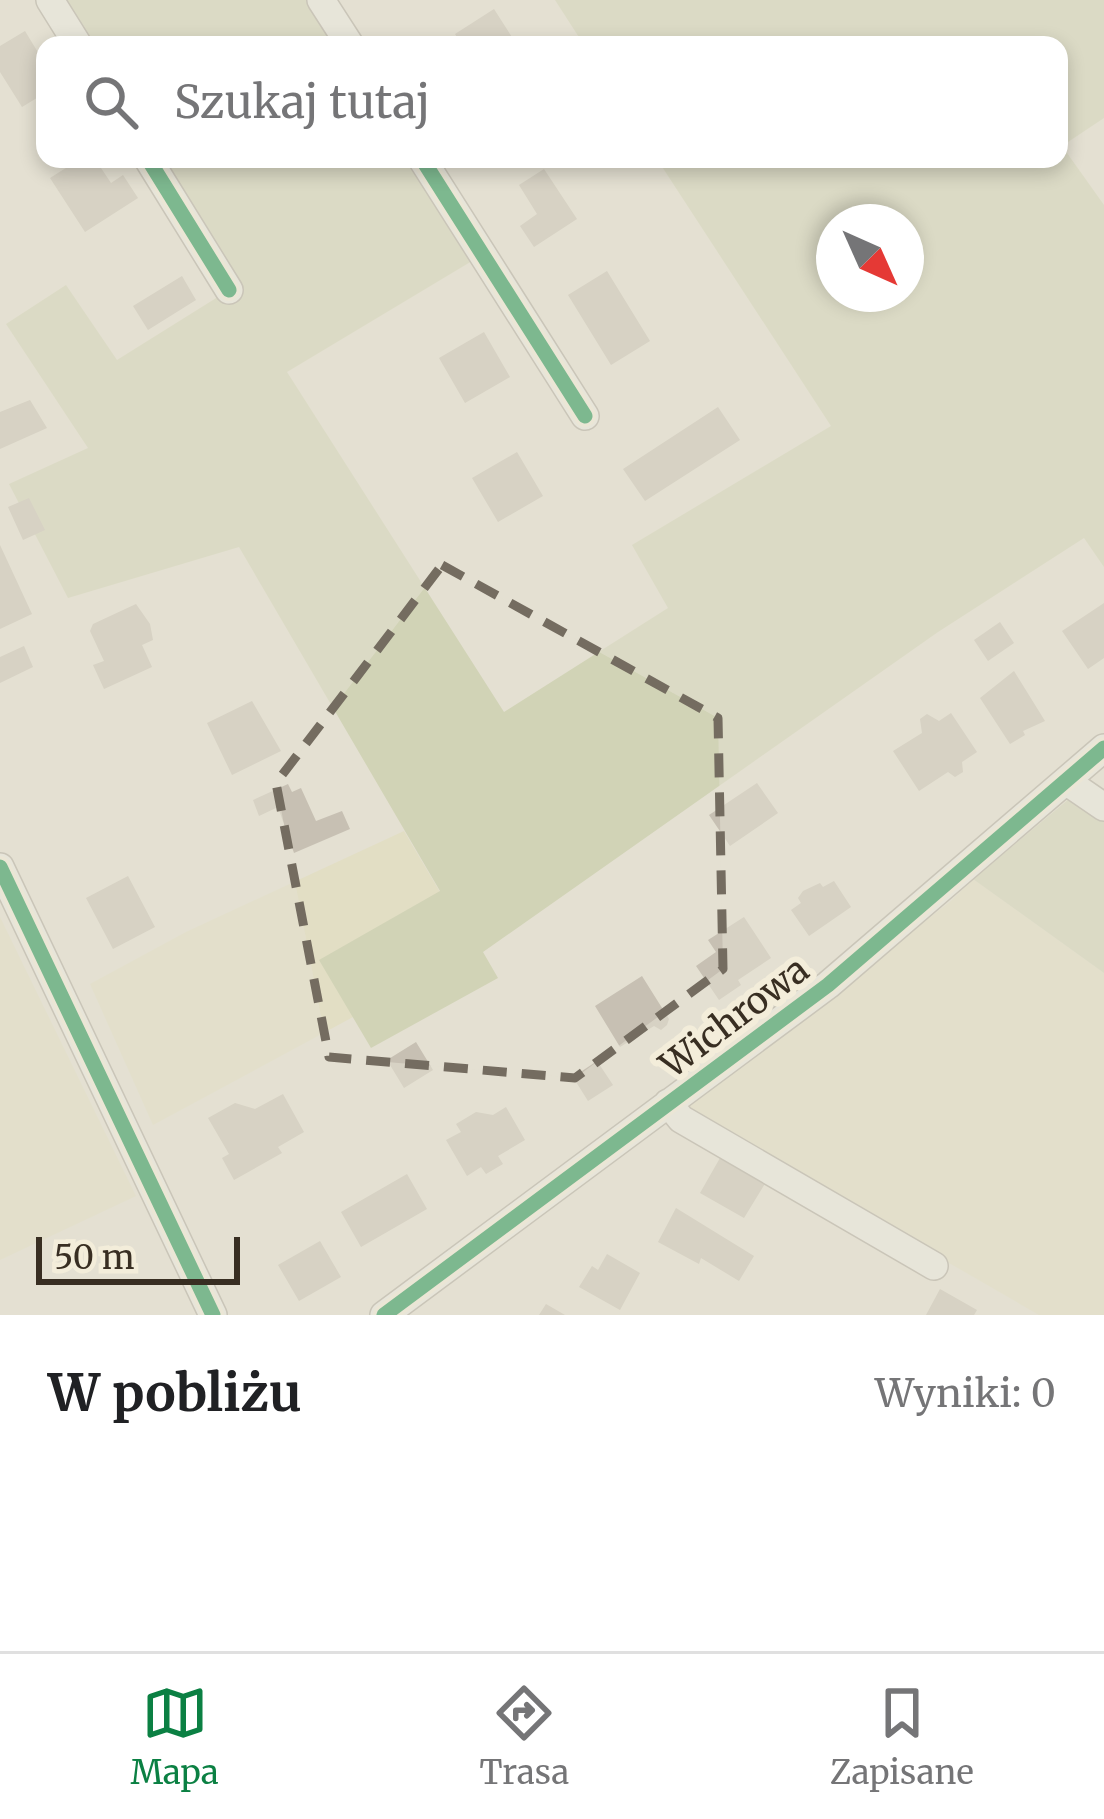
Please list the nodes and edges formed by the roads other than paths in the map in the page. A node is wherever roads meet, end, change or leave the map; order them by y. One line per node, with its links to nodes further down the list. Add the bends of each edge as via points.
1 (50, 0): 3 (street)
2 (321, 0): 4 (street)
3 (72, 36)
4 (344, 36)
5 (154, 168): 7 (street)
6 (428, 168): 8 (street)
7 (229, 290)
8 (585, 416)
9 (1104, 748): 10 (street, Wichrowa)
10 (1066, 781): 11 (street); 13 (street, Wichrowa, via 828,985)
11 (1104, 807)
12 (0, 867): 15 (street)
13 (668, 1103): 14 (street, via 681,1119); 16 (street, Wichrowa)
14 (934, 1266)
15 (213, 1315)
16 (384, 1315)

